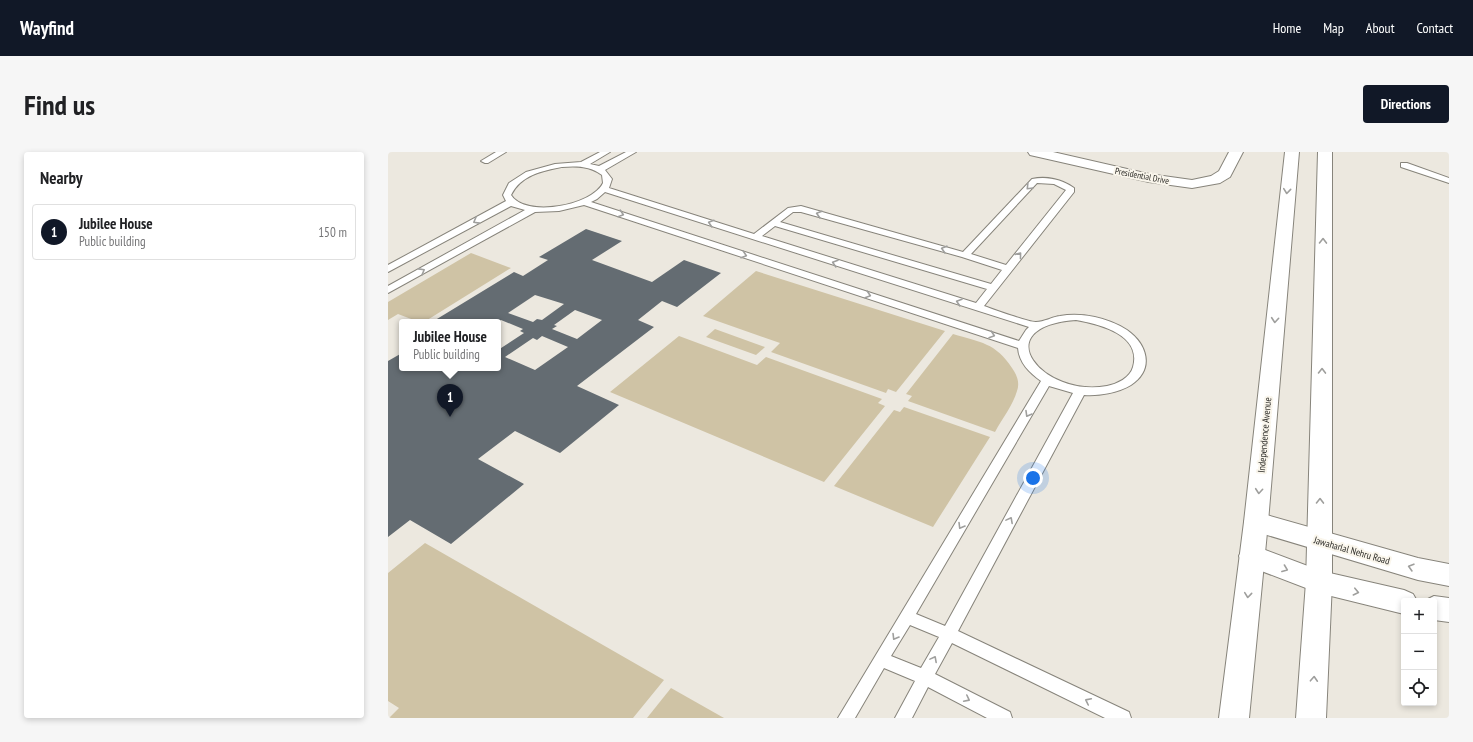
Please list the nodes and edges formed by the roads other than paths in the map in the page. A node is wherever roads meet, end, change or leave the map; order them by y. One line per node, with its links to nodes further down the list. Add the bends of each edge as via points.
1 (502, 152): 8 (lane)
2 (606, 152): 9 (lane)
3 (632, 152): 11 (lane)
4 (1034, 152): 5 (main road, Presidential Drive, via 1148,178 1192,184 1215,180 1225,174)
5 (1236, 152)
6 (1292, 152): 29 (main road, Independence Avenue, one-way to 29)
7 (1325, 152): 30 (main road, one-way to 7)
8 (485, 161)
9 (582, 165): 11 (lane); 14 (lane, via 551,167 522,178 510,188 508,193)
10 (1404, 165): 12 (lane)
11 (600, 169): 13 (lane, via 608,178)
12 (1449, 181)
13 (604, 190): 15 (lane); 18 (lane, one-way to 13)
14 (511, 202): 16 (lane); 21 (lane, one-way to 21)
15 (584, 202): 16 (lane, via 553,210); 26 (lane, one-way to 26)
16 (532, 210): 23 (lane, one-way to 16)
17 (774, 223): 18 (lane); 19 (lane, one-way to 17, via 801,209 791,210); 22 (lane)
18 (755, 237): 24 (lane, one-way to 18)
19 (965, 255): 20 (lane); 20 (lane, one-way to 19, via 1071,190 1065,185 1045,180 1035,181)
20 (1008, 268): 22 (lane)
21 (388, 269)
22 (993, 288): 24 (lane)
23 (388, 290)
24 (978, 307): 25 (lane)
25 (1037, 326): 26 (lane, via 1025,338); 28 (lane, via 1054,319 1088,318 1119,329 1134,342 1141,364 1132,378 1104,390)
26 (1023, 346): 27 (lane, via 1028,364)
27 (1047, 380): 28 (lane); 37 (lane, one-way to 37)
28 (1080, 390): 38 (lane, one-way to 28)
29 (1256, 522): 30 (main road, Jawaharlal Nehru Road); 31 (main road, Independence Avenue)
30 (1319, 540): 32 (main road, Jawaharlal Nehru Road, one-way to 30, via 1418,569); 33 (main road)
31 (1252, 556): 33 (main road, one-way to 33); 45 (main road, Independence Avenue, one-way to 45)
32 (1449, 575)
33 (1319, 582): 34 (main road, one-way to 34); 46 (main road, one-way to 33)
34 (1401, 601)
35 (1437, 608): 36 (main road)
36 (1449, 610)
37 (907, 618): 38 (lane); 39 (lane, one-way to 39)
38 (948, 634): 40 (lane, one-way to 38); 44 (lane, one-way to 38)
39 (882, 659): 40 (lane); 41 (lane)
40 (924, 678): 42 (lane); 43 (lane, one-way to 43)
41 (846, 718)
42 (903, 718)
43 (1004, 718)
44 (1123, 718)
45 (1234, 718)
46 (1311, 718)

